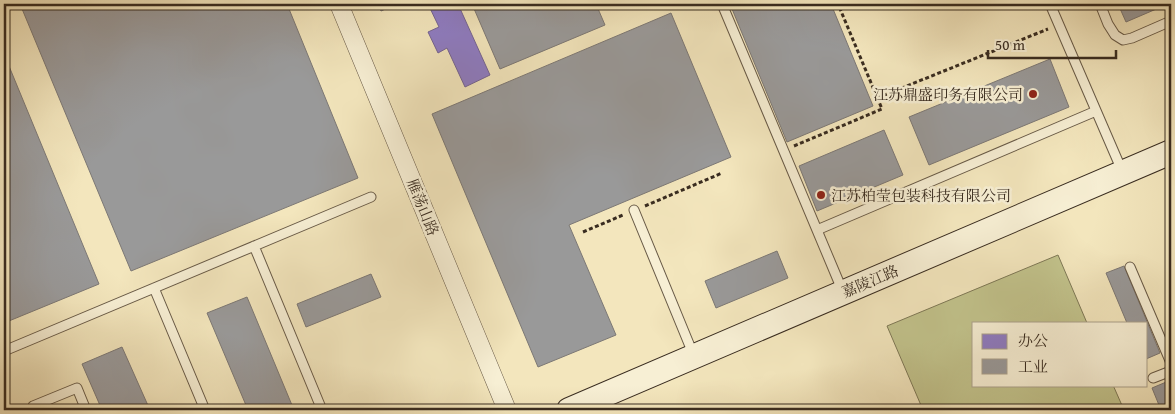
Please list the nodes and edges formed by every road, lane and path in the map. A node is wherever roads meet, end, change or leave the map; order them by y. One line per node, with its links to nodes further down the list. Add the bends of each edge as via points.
1 (338, 4): 31 (street, 雁荡山路)
2 (722, 4): 10 (lane)
3 (838, 4): 8 (path)
4 (1050, 4): 7 (lane)
5 (1100, 4): 6 (lane, via 1115,35 1123,40)
6 (1171, 21)
7 (1059, 24): 8 (path); 9 (lane)
8 (877, 98): 10 (path, via 882,109)
9 (1096, 111): 13 (lane); 16 (lane)
10 (784, 150): 16 (lane)
11 (1171, 152): 13 (street, 嘉陵江路)
12 (722, 173): 15 (path)
13 (1123, 173): 21 (street, 嘉陵江路)
14 (371, 197): 18 (lane)
15 (634, 210): 17 (path); 23 (lane)
16 (817, 230): 21 (lane)
17 (583, 232)
18 (254, 246): 20 (lane); 30 (lane)
19 (1130, 267): 24 (lane)
20 (154, 288): 22 (lane); 29 (lane)
21 (843, 293): 23 (street, 嘉陵江路)
22 (4, 351)
23 (694, 356): 32 (street, 嘉陵江路)
24 (1171, 363)
25 (1171, 371): 26 (lane)
26 (1153, 378)
27 (35, 410): 28 (lane, via 33,406 77,388)
28 (86, 410)
29 (206, 410)
30 (322, 410)
31 (507, 410)
32 (569, 410)

